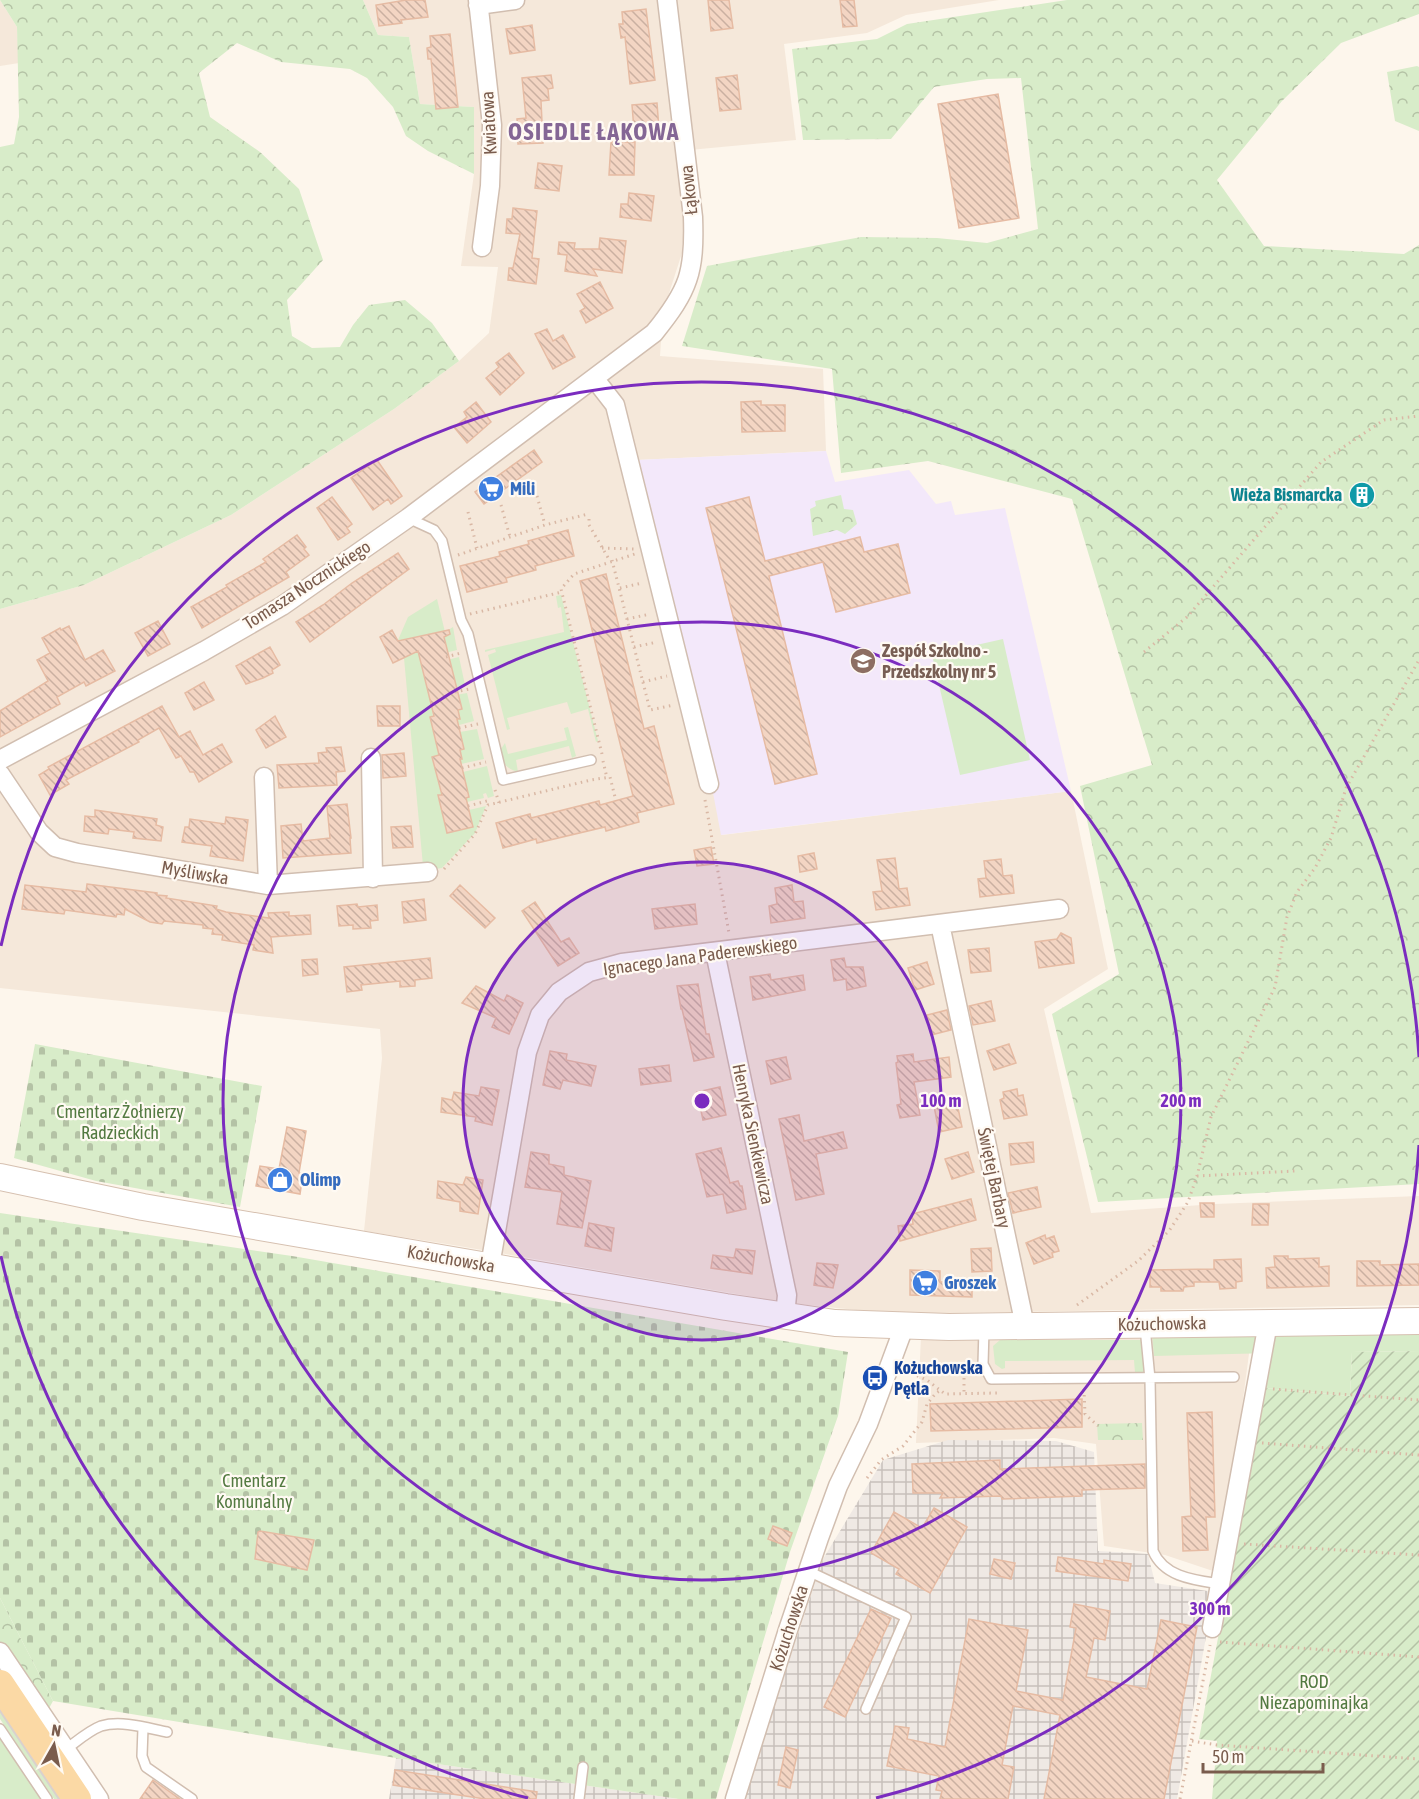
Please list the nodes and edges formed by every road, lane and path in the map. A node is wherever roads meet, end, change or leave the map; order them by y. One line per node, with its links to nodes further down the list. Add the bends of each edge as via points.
1 (515, 0): 3 (street)
2 (668, 0): 5 (street, Łąkowa, via 694,251 688,280 676,306)
3 (478, 2): 4 (street, Kwiatowa, via 492,125)
4 (482, 247)
5 (654, 333): 6 (street, Tomasza Nocznickiego)
6 (594, 378): 12 (street, Tomasza Nocznickiego); 49 (street, via 618,413)
7 (1419, 416): 30 (path, via 1384,420 1320,462 1187,617)
8 (537, 496): 14 (path)
9 (501, 505): 15 (path)
10 (468, 513): 16 (path)
11 (588, 514): 14 (path)
12 (408, 518): 20 (lane, via 434,530); 42 (street, Tomasza Nocznickiego, via 282,606)
13 (590, 519): 17 (path, via 589,525)
14 (545, 525): 15 (path)
15 (510, 537): 16 (path)
16 (477, 548): 20 (path)
17 (602, 548): 18 (path); 21 (path)
18 (630, 549)
19 (630, 556): 21 (path)
20 (446, 557): 26 (lane)
21 (611, 561): 23 (path); 24 (path, via 574,574)
22 (637, 584): 23 (path)
23 (619, 588): 27 (path)
24 (562, 592): 26 (path); 48 (path)
25 (645, 615): 27 (path)
26 (460, 616): 43 (lane, via 468,634 503,780)
27 (627, 619): 29 (path)
28 (651, 643): 29 (path)
29 (634, 647): 35 (path)
30 (1144, 652)
31 (461, 653): 32 (path)
32 (446, 657)
33 (1419, 660): 61 (path, via 1346,788 1331,838 1297,892 1287,917 1275,987 1211,1117)
34 (660, 678): 35 (path)
35 (643, 682): 38 (path, via 650,710)
36 (470, 688): 37 (path)
37 (455, 692)
38 (667, 706)
39 (478, 724): 40 (path)
40 (459, 728)
41 (371, 758): 54 (street)
42 (0, 760)
43 (591, 760)
44 (488, 762): 45 (path)
45 (462, 768)
46 (0, 774): 55 (street, Myśliwska, via 39,832 55,847)
47 (264, 777): 55 (street)
48 (607, 778): 50 (path, via 610,777); 51 (path)
49 (707, 791): 58 (path)
50 (616, 801)
51 (488, 805): 52 (path, via 487,801); 53 (path, via 475,834 452,861 442,871)
52 (468, 806)
53 (428, 872): 54 (street, Myśliwska)
54 (373, 878): 55 (street, Myśliwska)
55 (268, 885)
56 (1059, 909): 57 (street, Ignacego Jana Paderewskiego)
57 (940, 924): 59 (street, Ignacego Jana Paderewskiego); 69 (street, Świętej Barbary)
58 (731, 940)
59 (715, 952): 63 (street, Ignacego Jana Paderewskiego, via 622,963 589,972 559,992 540,1015 527,1052); 64 (street, Henryka Sienkiewicza, via 786,1295)
60 (1295, 1171): 61 (path)
61 (1197, 1176): 68 (path, via 1188,1202 1169,1231 1138,1261 1075,1306)
62 (0, 1177): 63 (main road, Kożuchowska, via 143,1207)
63 (490, 1266): 64 (main road, Kożuchowska)
64 (786, 1317): 70 (main road, Kożuchowska)
65 (1419, 1321): 66 (main road, Kożuchowska)
66 (1268, 1323): 67 (main road, Kożuchowska); 76 (street)
67 (1145, 1324): 68 (main road, Kożuchowska); 75 (lane)
68 (1056, 1325): 69 (main road, Kożuchowska)
69 (1025, 1326): 71 (main road, Kożuchowska)
70 (904, 1327): 71 (main road, Kożuchowska); 72 (street, Kożuchowska)
71 (984, 1327): 75 (lane, via 983,1364 992,1379)
72 (890, 1365): 77 (path); 88 (street, Kożuchowska, via 868,1424 838,1486)
73 (1234, 1377): 75 (lane)
74 (964, 1378): 80 (path)
75 (1150, 1379): 89 (lane, via 1153,1551 1170,1571)
76 (1256, 1388): 81 (path); 83 (street)
77 (941, 1390): 80 (path, via 945,1394); 85 (path, via 927,1404 922,1422 903,1446 881,1460)
78 (1072, 1391): 82 (path, via 1084,1391 1085,1414)
79 (1000, 1393): 80 (path)
80 (964, 1394)
81 (1419, 1400)
82 (1098, 1426)
83 (1246, 1442): 84 (path); 86 (street)
84 (1419, 1455)
85 (867, 1478)
86 (1227, 1543): 87 (path); 89 (street)
87 (1419, 1555)
88 (808, 1571): 94 (lane, via 906,1617); 107 (street, Kożuchowska)
89 (1220, 1584): 90 (street)
90 (1211, 1634): 92 (path); 98 (path)
91 (0, 1653): 99 (street)
92 (1419, 1657)
93 (0, 1684): 103 (main road)
94 (866, 1709)
95 (143, 1728): 97 (lane); 99 (lane, via 120,1724 100,1727); 105 (lane, via 142,1756 146,1767)
96 (0, 1729): 102 (lane)
97 (167, 1732)
98 (1192, 1741): 100 (path); 108 (path)
99 (65, 1750): 104 (street)
100 (1419, 1759)
101 (583, 1767): 106 (lane)
102 (47, 1799)
103 (77, 1799)
104 (99, 1799)
105 (192, 1799)
106 (579, 1799)
107 (735, 1799)
108 (1180, 1799)

